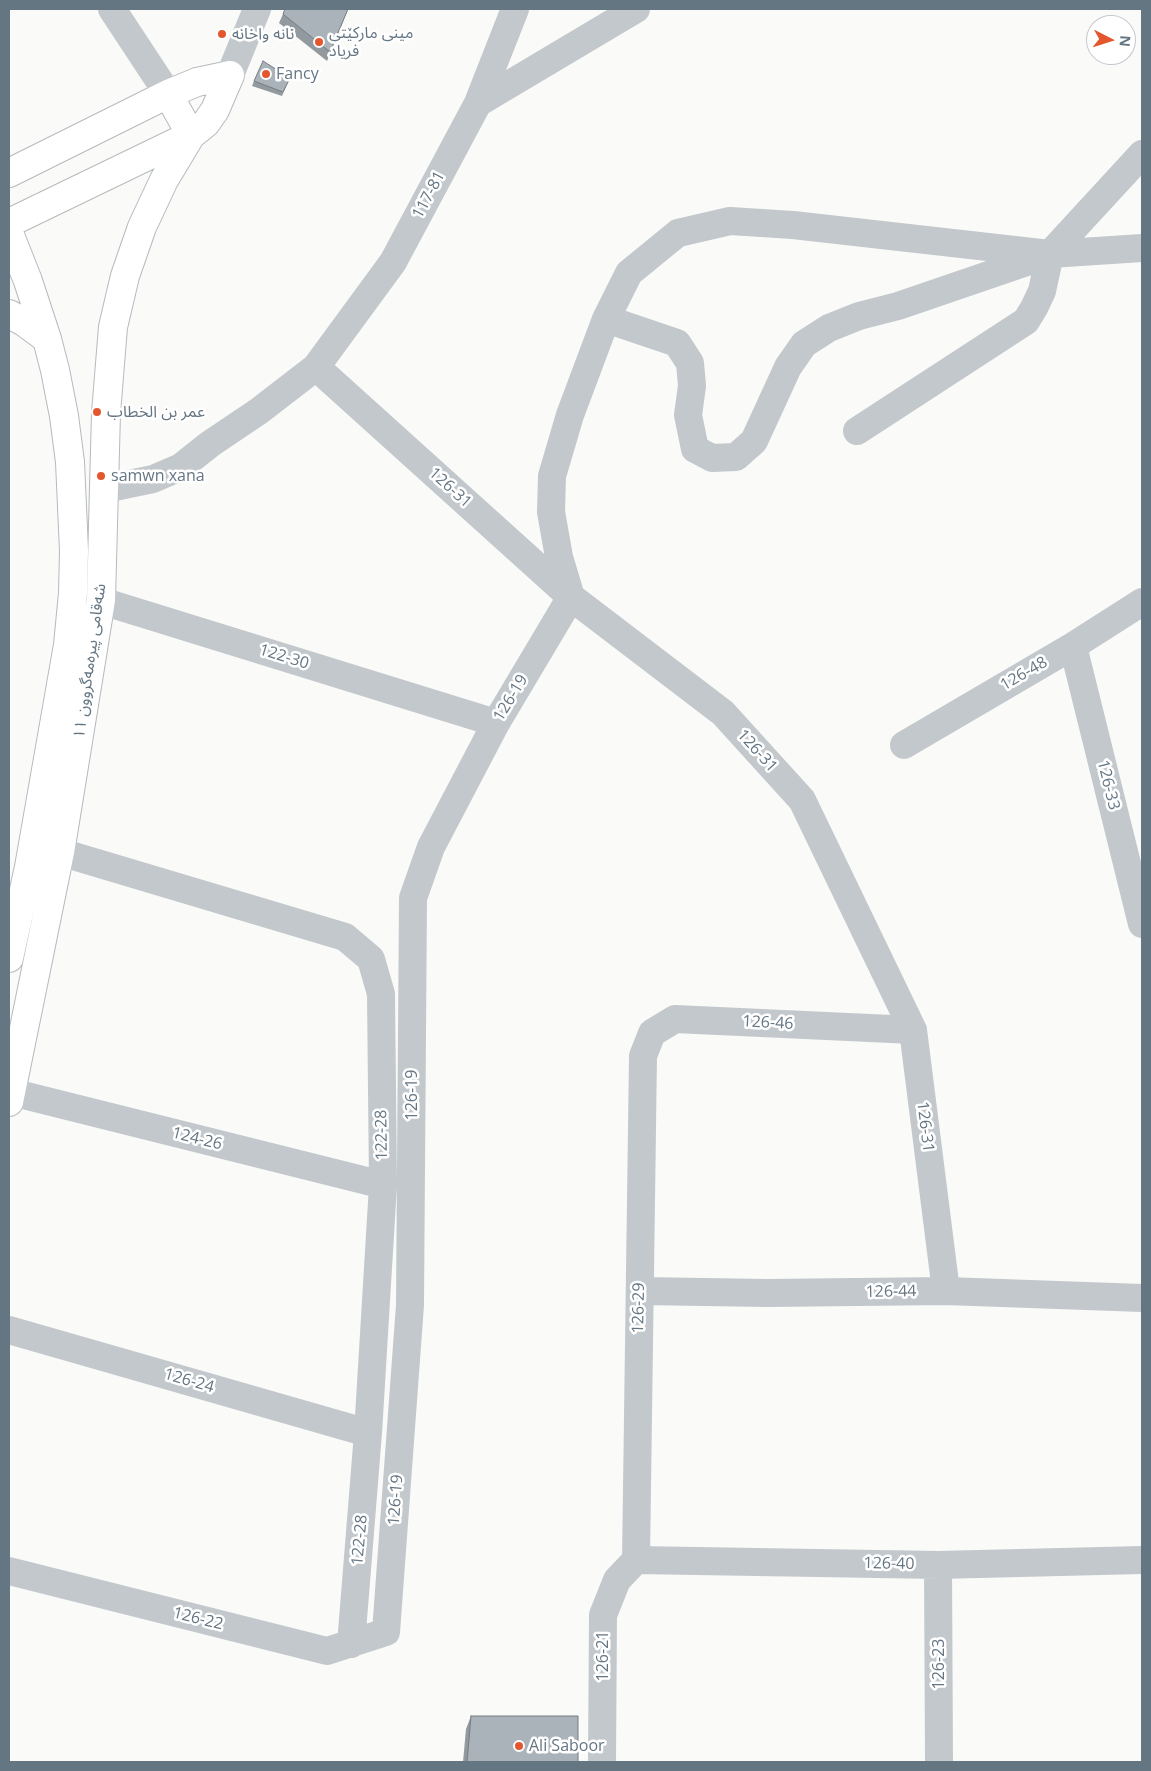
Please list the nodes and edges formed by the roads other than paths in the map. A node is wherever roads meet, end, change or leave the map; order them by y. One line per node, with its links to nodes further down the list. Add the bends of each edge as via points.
1 (112, 9): 6 (street)
2 (257, 9): 5 (street, شەقامی پیرەمەگروون ١١)
3 (515, 9): 7 (street, 117-81)
4 (636, 9): 7 (street)
5 (230, 76): 6 (main road, via 197,82); 8 (main road, شەقامی پیرەمەگروون ١١, via 206,123)
6 (168, 94): 8 (main road); 10 (main road)
7 (478, 103): 18 (street, 117-81, via 394,262)
8 (191, 135): 11 (main road); 20 (main road, شەقامی پیرەمەگروون ١١, via 164,180 142,227 125,276 113,327 108,378)
9 (1142, 154): 14 (street)
10 (9, 172)
11 (9, 223)
12 (9, 233): 17 (main road, شەقامی پیرەمەگروون ١١)
13 (1142, 248): 14 (street)
14 (1050, 254): 16 (street, via 730,221 678,233 629,273); 16 (street, via 898,306 858,316 829,328 804,344 788,367 754,441 736,457 712,458 695,449 688,415 692,386 690,363 677,343); 19 (street, via 1042,292 1026,321)
15 (9, 314): 17 (main road)
16 (606, 319): 22 (street, via 570,415 552,476 551,512 559,557)
17 (47, 339): 21 (main road, شەقامی پیرەمەگروون ١١, via 64,416 70,462)
18 (316, 367): 20 (street, 117-81, via 181,466 152,478); 22 (street, 126-31)
19 (857, 432)
20 (105, 489): 23 (main road, شەقامی پیرەمەگروون ١١)
21 (73, 593): 23 (street, 122-30); 30 (main road, شەقامی پیرەمەگروون ١١, via 68,645)
22 (571, 597): 26 (street, 126-19); 31 (street, 126-31, via 723,713 802,800)
23 (102, 600): 26 (street, 122-30); 28 (main road, شەقامی پیرەمەگروون ١١)
24 (1142, 602): 25 (street, 126-48)
25 (1073, 646): 27 (street, 126-48); 29 (street, 126-33)
26 (496, 723): 44 (street, 126-19, via 431,847 413,898 410,1305)
27 (904, 745)
28 (60, 852): 33 (main road, شەقامی پیرەمەگروون ١١); 34 (street, 122-28, via 346,938 371,960 381,994)
29 (1142, 924)
30 (9, 958)
31 (913, 1030): 32 (street, 126-46, via 675,1019 652,1033); 36 (street, 126-31)
32 (643, 1056): 35 (street, 126-29)
33 (10, 1097): 34 (street, 124-26)
34 (383, 1185): 39 (street, 122-28)
35 (640, 1291): 36 (street, 126-44); 40 (street, 126-29)
36 (946, 1291): 37 (street, 126-44)
37 (1142, 1298)
38 (9, 1330): 39 (street, 126-24)
39 (368, 1433): 45 (street, 122-28)
40 (636, 1560): 42 (street, 126-40); 46 (street, 126-21, via 617,1580 603,1615)
41 (1142, 1560): 42 (street, 126-40)
42 (938, 1565): 47 (street, 126-23)
43 (9, 1571): 45 (street, 126-22, via 326,1651)
44 (386, 1632): 45 (street, 126-22)
45 (351, 1644)
46 (602, 1762)
47 (939, 1762)

